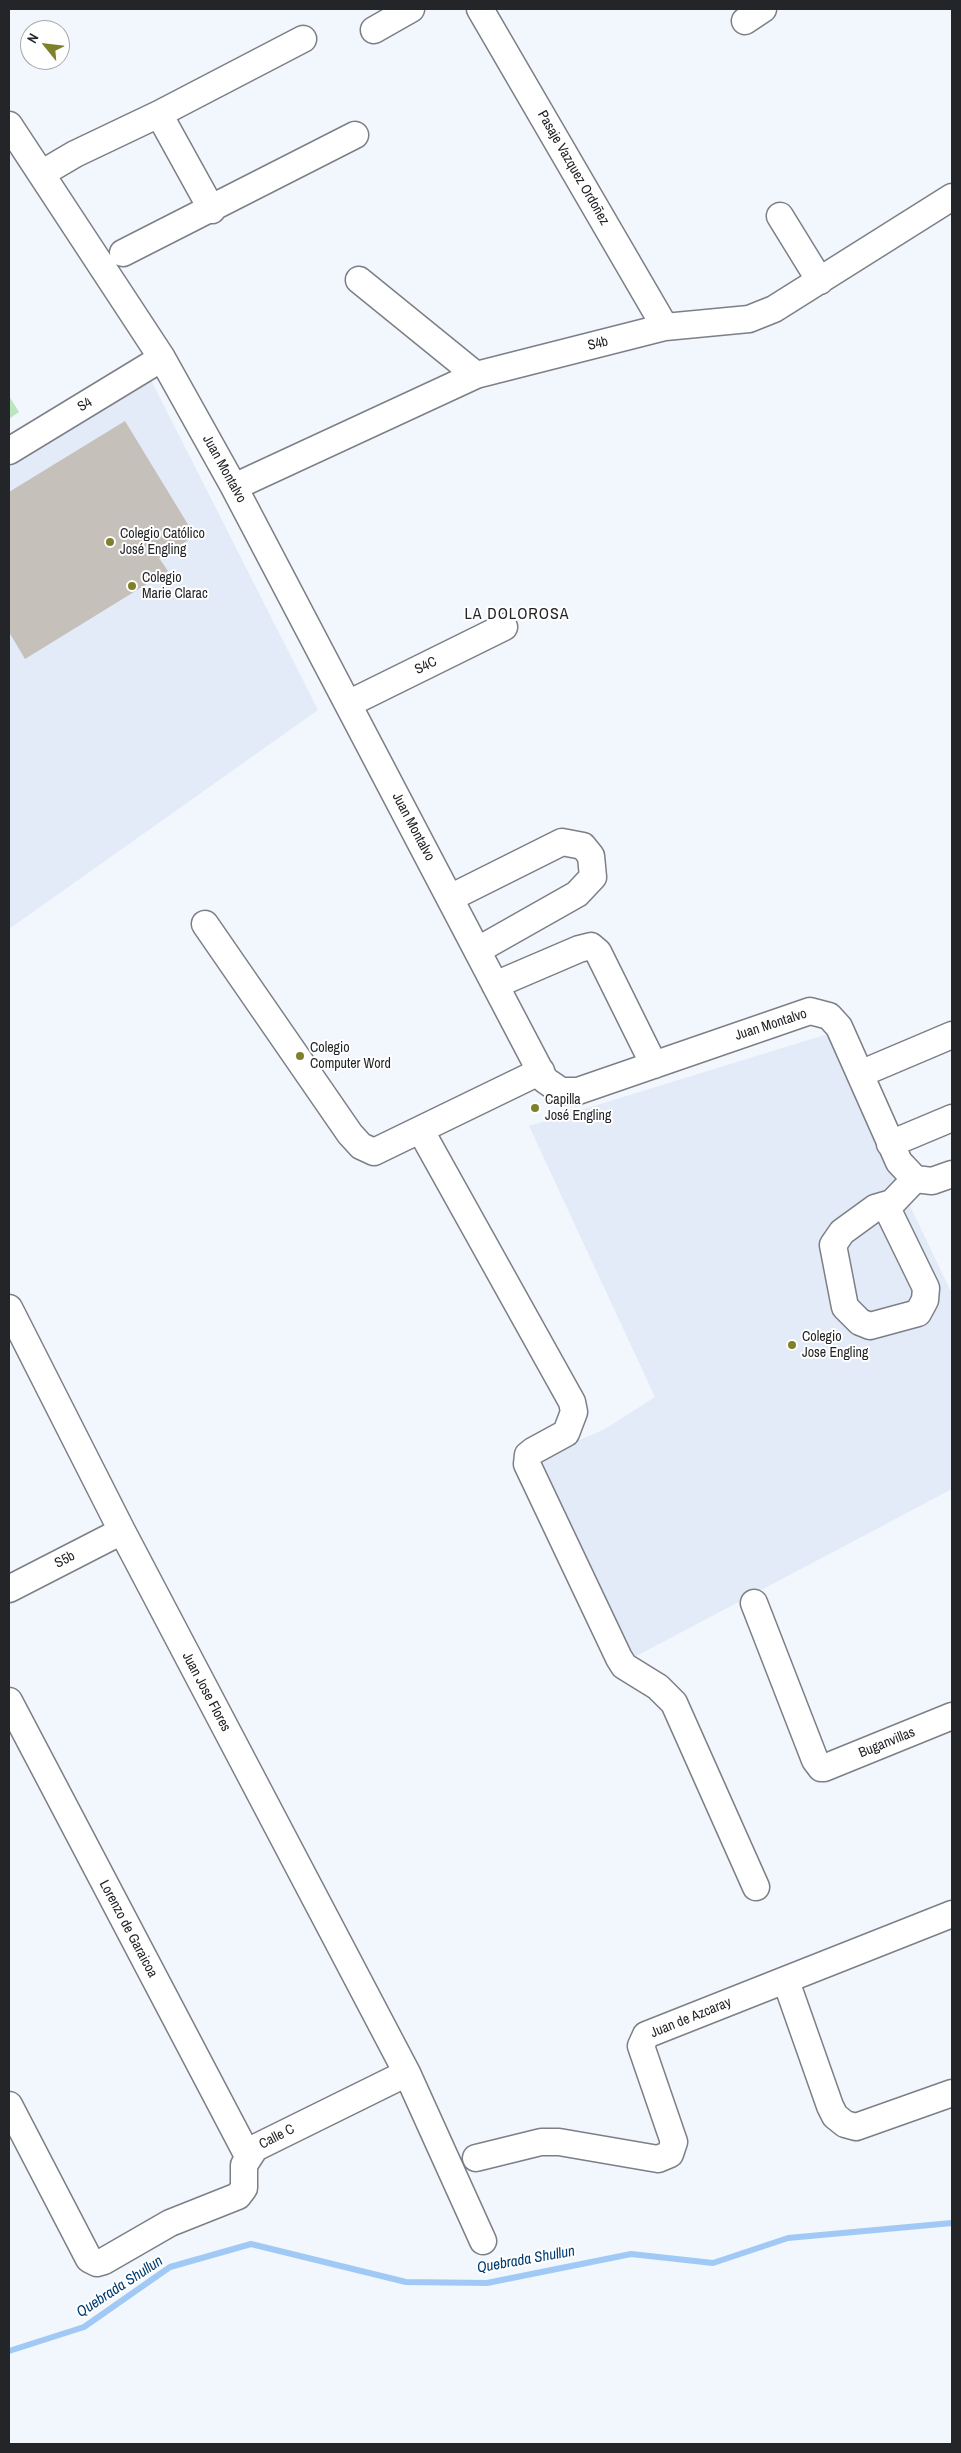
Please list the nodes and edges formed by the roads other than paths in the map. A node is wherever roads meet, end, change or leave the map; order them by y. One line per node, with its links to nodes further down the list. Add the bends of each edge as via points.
1 (411, 9): 3 (street)
2 (480, 9): 15 (street, Pasaje Vazquez Ordoñez)
3 (374, 30)
4 (303, 39): 5 (street)
5 (158, 114): 8 (street); 10 (street)
6 (9, 124): 8 (street, Juan Montalvo)
7 (355, 135): 10 (street)
8 (41, 174): 16 (street, Juan Montalvo)
9 (952, 196): 14 (street, S4b)
10 (212, 210): 12 (street)
11 (780, 216): 14 (street)
12 (123, 253)
13 (359, 280): 17 (street)
14 (820, 281): 15 (street, S4b, via 774,309 749,319)
15 (665, 327): 17 (street, S4b)
16 (162, 358): 18 (street, S4); 19 (street, Juan Montalvo)
17 (476, 375): 19 (street, S4b)
18 (9, 451)
19 (234, 487): 21 (street, Juan Montalvo)
20 (504, 627): 21 (street, S4C)
21 (348, 704): 22 (street, Juan Montalvo)
22 (450, 898): 24 (street, Juan Montalvo); 24 (street, via 562,842 583,846 591,856 593,877 577,894)
23 (205, 924): 31 (street, via 361,1146 374,1152)
24 (478, 950): 25 (street, Juan Montalvo)
25 (495, 984): 27 (street, via 592,946 598,952); 28 (street, Juan Montalvo)
26 (952, 1035): 29 (street)
27 (654, 1065): 28 (street, Juan Montalvo, via 578,1092 561,1091 545,1080); 29 (street, Juan Montalvo, via 810,1011 829,1016 840,1027)
28 (541, 1072): 31 (street)
29 (860, 1074): 32 (street, Juan Montalvo)
30 (952, 1118): 32 (street)
31 (421, 1131): 42 (street, via 572,1402 574,1412 566,1433 528,1455 527,1464 619,1658 624,1666 658,1687 674,1703)
32 (890, 1144): 34 (street, Juan Montalvo, via 899,1162)
33 (952, 1174): 34 (street, via 932,1181)
34 (915, 1179): 35 (street)
35 (886, 1206): 35 (street, via 875,1208 842,1232 833,1245 845,1307 860,1322 870,1326 918,1313 926,1300 926,1288)
36 (9, 1308): 37 (street, Juan Jose Flores)
37 (122, 1532): 38 (street, S5b); 45 (street, Juan Jose Flores)
38 (9, 1589)
39 (754, 1603): 41 (street, Buganvillas, via 815,1760 821,1768)
40 (9, 1702): 48 (street, Lorenzo de Garaicoa)
41 (952, 1716)
42 (756, 1887)
43 (952, 1914): 44 (street, Juan de Azcaray)
44 (786, 1980): 46 (street, via 830,2106 835,2116 845,2124 856,2127); 49 (street, Juan de Azcaray, via 646,2035 641,2046 674,2142 670,2154 658,2159 559,2142 541,2142)
45 (407, 2074): 48 (street, Calle C, via 255,2148); 50 (street, Juan Jose Flores)
46 (952, 2093)
47 (9, 2105): 48 (street, Calle C, via 89,2259 97,2263 170,2223 238,2196 244,2188 244,2165)
48 (248, 2156)
49 (476, 2158)
50 (483, 2241)

